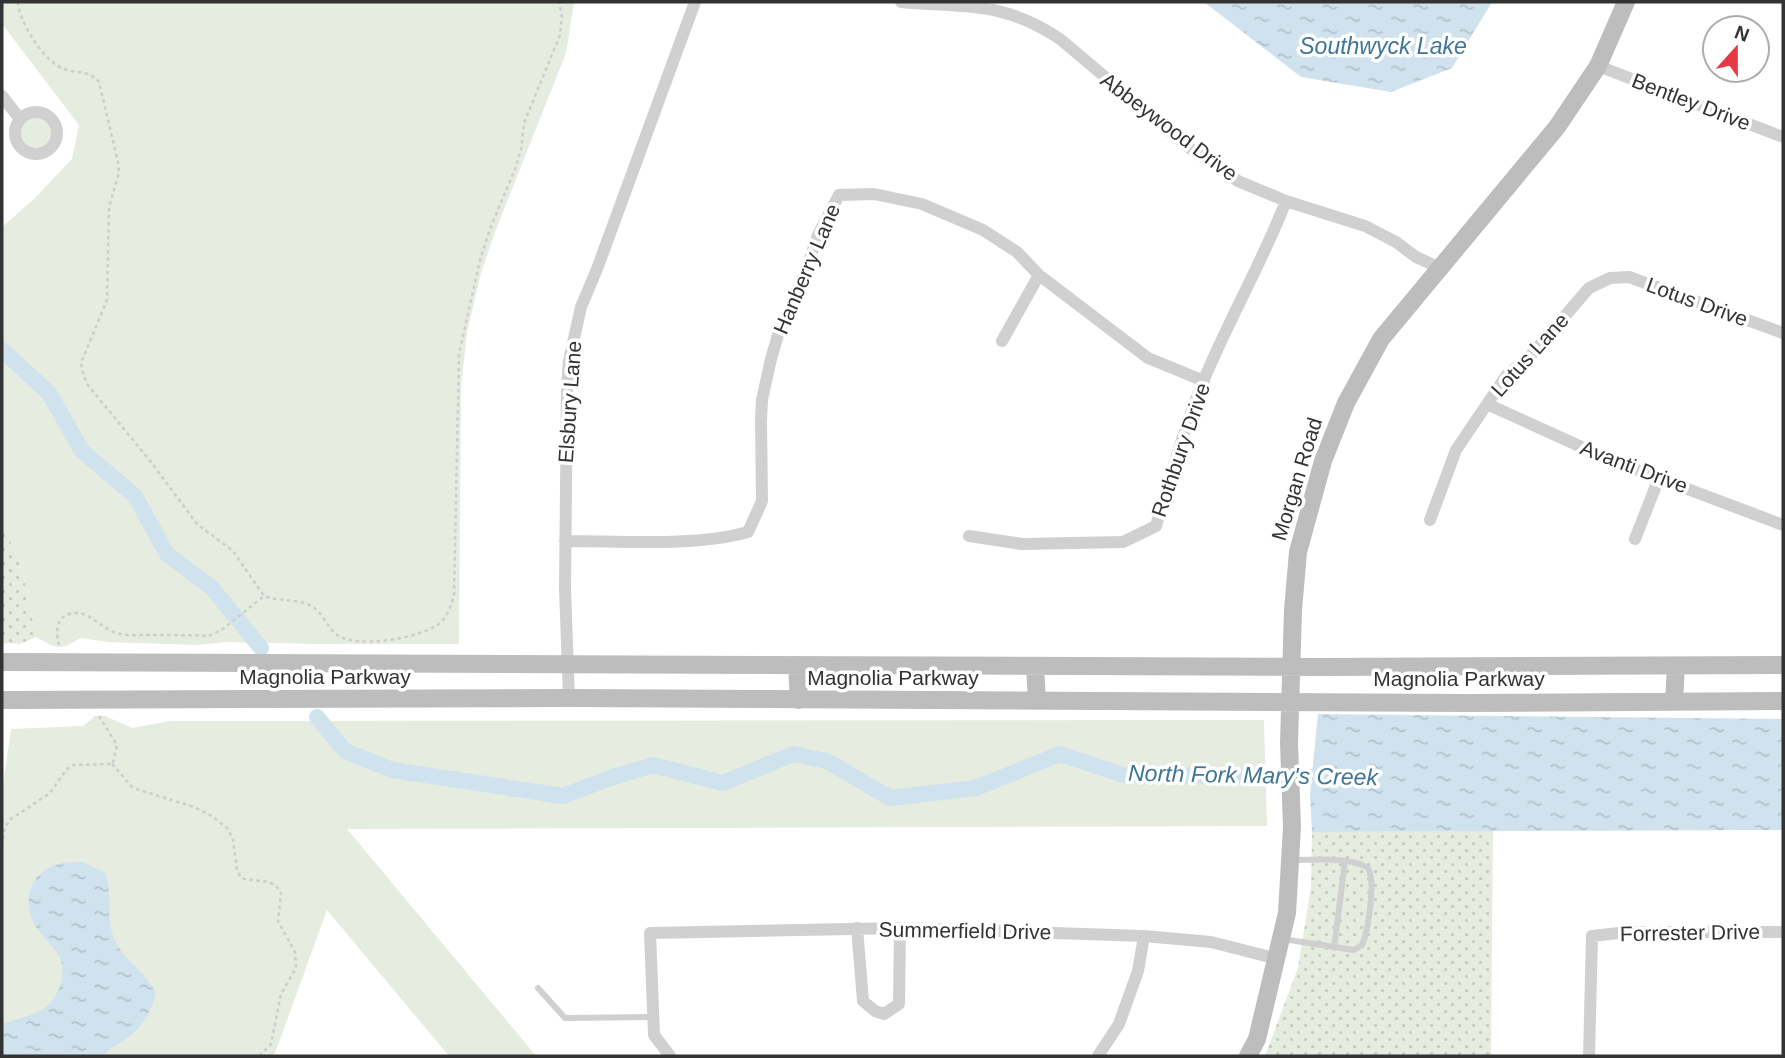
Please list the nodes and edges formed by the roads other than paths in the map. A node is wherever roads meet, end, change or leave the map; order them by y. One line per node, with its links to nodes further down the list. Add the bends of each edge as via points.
1 (695, 2): 21 (street, Elsbury Lane, via 581,307 567,387)
2 (901, 2): 8 (street, Abbeywood Drive, via 993,8 1041,27 1187,146 1238,181)
3 (1626, 2): 4 (main road, Morgan Road)
4 (1598, 66): 7 (street, Bentley Drive); 9 (main road, Morgan Road, via 1557,127)
5 (2, 96): 6 (street)
6 (20, 119)
7 (1783, 137)
8 (1286, 201): 9 (street, Abbeywood Drive, via 1365,226); 14 (street, Rothbury Drive)
9 (1438, 267): 28 (main road, Morgan Road, via 1381,339 1346,403 1323,461 1298,552)
10 (1039, 275): 13 (street); 14 (street, Hanberry Lane, via 1148,358); 21 (street, Hanberry Lane, via 1017,252 948,214 874,194 839,195 818,235 771,359 762,400 762,501 748,531 727,538)
11 (1610, 278): 12 (street, Lotus Drive, via 1629,277); 15 (street, Lotus Lane, via 1589,288 1533,354 1506,376)
12 (1783, 333)
13 (1002, 341)
14 (1204, 381): 19 (street, Rothbury Drive, via 1178,449 1157,526 1123,542 1022,544)
15 (1487, 404): 16 (street, Avanti Drive); 17 (street, Lotus Lane, via 1456,450)
16 (1659, 478): 18 (street, Avanti Drive); 20 (street)
17 (1430, 520)
18 (1783, 525)
19 (969, 536)
20 (1635, 540)
21 (565, 541): 23 (street, Elsbury Lane)
22 (2, 663): 23 (main road, Magnolia Parkway)
23 (568, 664): 24 (main road, Magnolia Parkway); 29 (street, Elsbury Lane)
24 (797, 665): 26 (main road, Magnolia Parkway); 31 (main road)
25 (1783, 665): 27 (main road, Magnolia Parkway)
26 (1035, 666): 28 (main road, Magnolia Parkway); 32 (main road)
27 (1676, 666): 28 (main road, Magnolia Parkway); 33 (main road)
28 (1291, 667): 35 (main road, Morgan Road)
29 (569, 698): 30 (main road, Magnolia Parkway); 31 (main road, Magnolia Parkway)
30 (2, 700)
31 (799, 700): 32 (main road, Magnolia Parkway)
32 (1037, 701): 35 (main road, Magnolia Parkway)
33 (1674, 701): 34 (main road, Magnolia Parkway); 35 (main road, Magnolia Parkway)
34 (1783, 701)
35 (1290, 702): 36 (main road, Morgan Road)
36 (1290, 860): 37 (lane); 42 (main road, Morgan Road)
37 (1345, 861): 43 (lane); 43 (lane, via 1363,864 1371,873 1367,927 1362,945 1354,950)
38 (857, 928): 39 (street, Summerfield Drive); 39 (street, via 863,1001 884,1014 899,1003); 46 (street, Summerfield Drive, via 650,933)
39 (900, 928): 41 (street, Summerfield Drive)
40 (1783, 932): 50 (street, Forrester Drive, via 1592,936)
41 (1144, 936): 44 (street, Summerfield Drive, via 1211,943); 48 (street, via 1138,971 1119,1024)
42 (1282, 939): 43 (lane); 44 (main road, Morgan Road)
43 (1334, 948)
44 (1278, 959): 49 (main road, Morgan Road, via 1257,1039)
45 (538, 988): 46 (lane, via 565,1018)
46 (653, 1017): 47 (street, via 654,1035)
47 (670, 1056)
48 (1098, 1056)
49 (1248, 1056)
50 (1590, 1056)

